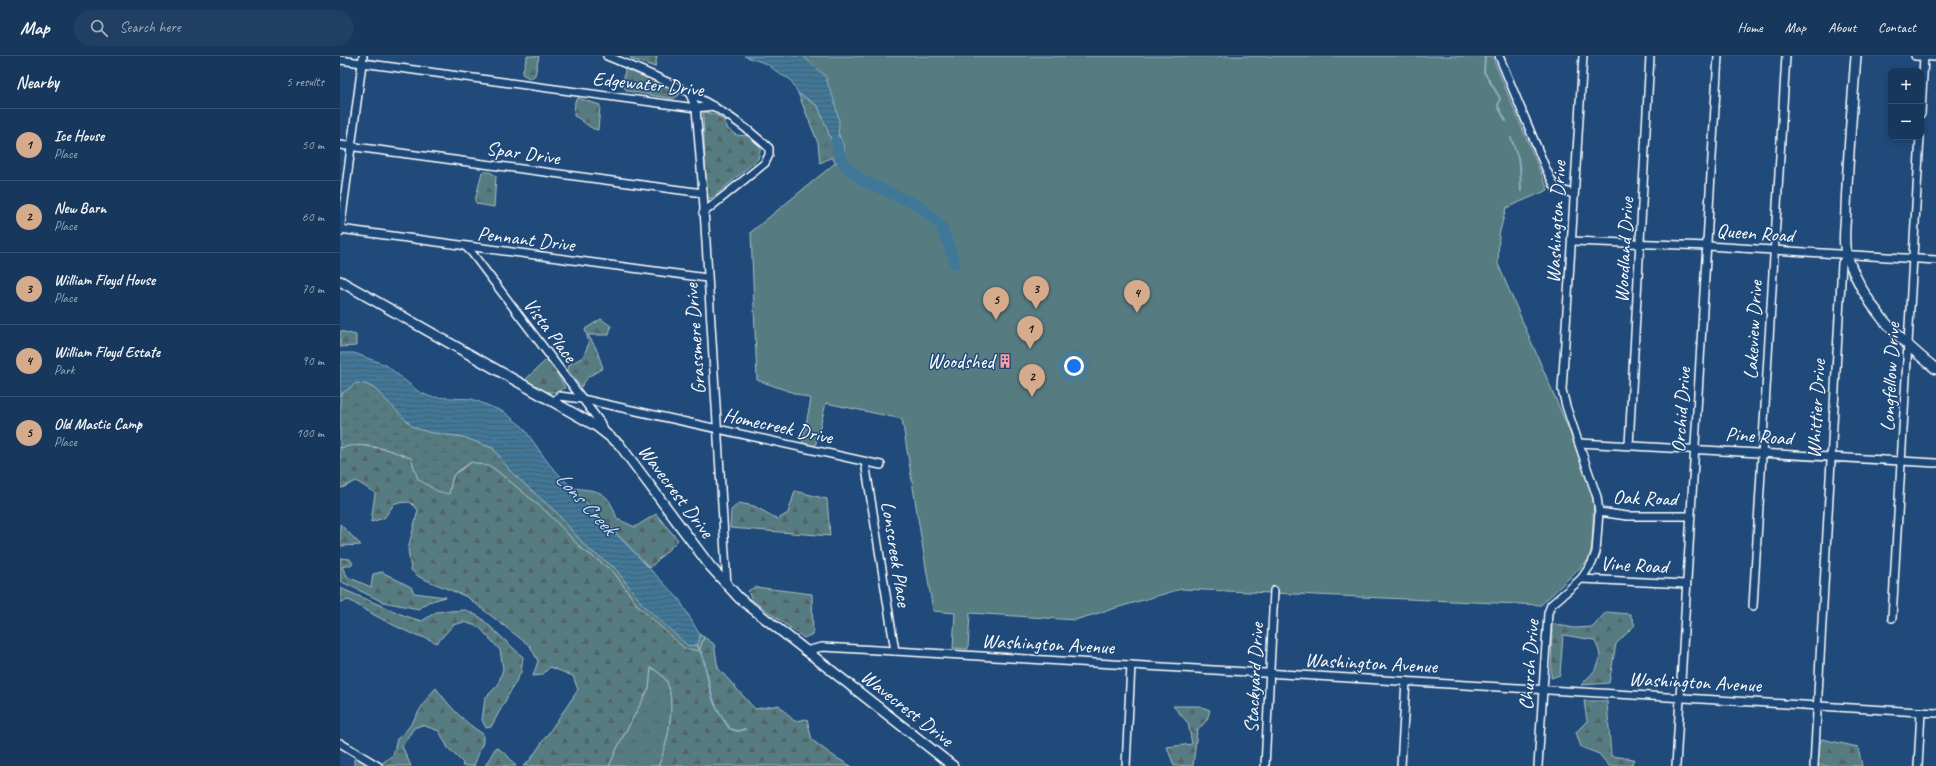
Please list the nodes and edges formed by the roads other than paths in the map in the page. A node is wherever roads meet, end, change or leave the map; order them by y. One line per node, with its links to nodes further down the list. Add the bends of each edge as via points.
1 (607, 56): 13 (street)
2 (1499, 56): 21 (street, via 1555,187)
3 (1583, 56): 21 (street, Washington Drive)
4 (1650, 56): 26 (street, Woodland Drive)
5 (1718, 56): 27 (street, Orchid Drive)
6 (1786, 56): 29 (street, Lakeview Drive)
7 (1856, 56): 30 (street, Whittier Drive, via 1846,198)
8 (1915, 56): 9 (street)
9 (1924, 56): 10 (street); 14 (street)
10 (1936, 57)
11 (362, 59): 12 (street, Edgewater Drive); 16 (street, Edgewater Drive); 19 (street)
12 (340, 60)
13 (689, 92): 15 (street); 16 (street, Grassmere Drive)
14 (1922, 104)
15 (714, 106): 16 (street, Edgewater Drive); 22 (street, via 752,132 770,152 765,163)
16 (696, 108): 20 (street, Grassmere Drive)
17 (1920, 140): 31 (street, Longfellow Drive)
18 (340, 145): 19 (street, Spar Drive)
19 (352, 146): 20 (street, Spar Drive); 23 (street)
20 (702, 193): 22 (street, Grassmere Drive)
21 (1573, 194): 25 (street, Washington Drive)
22 (704, 213): 33 (street, Grassmere Drive)
23 (340, 229): 24 (street); 28 (street, Pennant Drive)
24 (340, 232)
25 (1572, 241): 26 (street, Queen Road); 41 (street, Washington Drive, via 1562,390)
26 (1640, 242): 27 (street, Queen Road); 42 (street, Woodland Drive)
27 (1708, 246): 29 (street, Queen Road); 43 (street, Orchid Drive)
28 (465, 247): 33 (street, Pennant Drive); 37 (street, Vista Place)
29 (1774, 250): 30 (street, Queen Road); 44 (street, Lakeview Drive)
30 (1847, 255): 31 (street, Queen Road); 35 (street, via 1868,300 1894,334); 45 (street, Whittier Drive, via 1842,263)
31 (1912, 259): 32 (street, Queen Road); 35 (street, Longfellow Drive)
32 (1936, 260)
33 (707, 278): 39 (street, Grassmere Drive)
34 (340, 281): 38 (street, Wavecrest Drive)
35 (1907, 346): 36 (street); 46 (street, Longfellow Drive)
36 (1936, 370)
37 (582, 399): 38 (street, Homecreek Drive, via 559,396); 39 (street, Homecreek Drive); 40 (street, Vista Place)
38 (554, 402): 40 (street, Wavecrest Drive)
39 (718, 430): 47 (street, Homecreek Drive); 54 (street, Grassmere Drive)
40 (606, 434): 54 (street, Wavecrest Drive, via 619,444)
41 (1579, 443): 42 (street, Pine Road); 50 (street, Church Drive, via 1597,496)
42 (1628, 445): 43 (street, Pine Road)
43 (1695, 448): 44 (street, Pine Road); 51 (street, Orchid Drive)
44 (1762, 453): 45 (street, Pine Road); 56 (street, Lakeview Drive)
45 (1832, 457): 46 (street, Pine Road); 65 (street, Whittier Drive)
46 (1902, 460): 48 (street, Pine Road); 57 (street, Longfellow Drive)
47 (865, 462): 49 (street, Homecreek Drive); 59 (street, Lonscreek Place)
48 (1936, 463)
49 (881, 464)
50 (1599, 512): 51 (street, Oak Road, via 1627,516); 52 (street, Church Drive, via 1596,552 1592,563)
51 (1690, 516): 53 (street, Orchid Drive)
52 (1580, 579): 53 (street, Vine Road); 63 (street, Church Drive, via 1551,604 1548,613)
53 (1686, 584): 64 (street, Orchid Drive)
54 (727, 586): 58 (street, Wavecrest Drive, via 751,609)
55 (1274, 591): 61 (street, Stackyard Drive)
56 (1753, 606)
57 (1892, 618)
58 (806, 651): 59 (street, Washington Avenue, via 822,647); 70 (street, Wavecrest Drive)
59 (895, 651): 60 (street, Washington Avenue)
60 (1131, 665): 61 (street, Washington Avenue); 71 (street)
61 (1270, 673): 62 (street, Washington Avenue); 72 (street, Stackyard Drive)
62 (1406, 681): 63 (street, Washington Avenue); 73 (street)
63 (1542, 689): 64 (street, Washington Avenue); 74 (street, Church Drive)
64 (1680, 697): 65 (street, Washington Avenue); 75 (street, Orchid Drive)
65 (1817, 705): 66 (street, Washington Avenue); 76 (street, Whittier Drive)
66 (1921, 712): 67 (street, Washington Avenue); 77 (street)
67 (1936, 713)
68 (340, 743): 69 (street)
69 (378, 766)
70 (953, 766)
71 (1126, 766)
72 (1265, 766)
73 (1401, 766)
74 (1538, 766)
75 (1676, 766)
76 (1814, 766)
77 (1918, 766)

